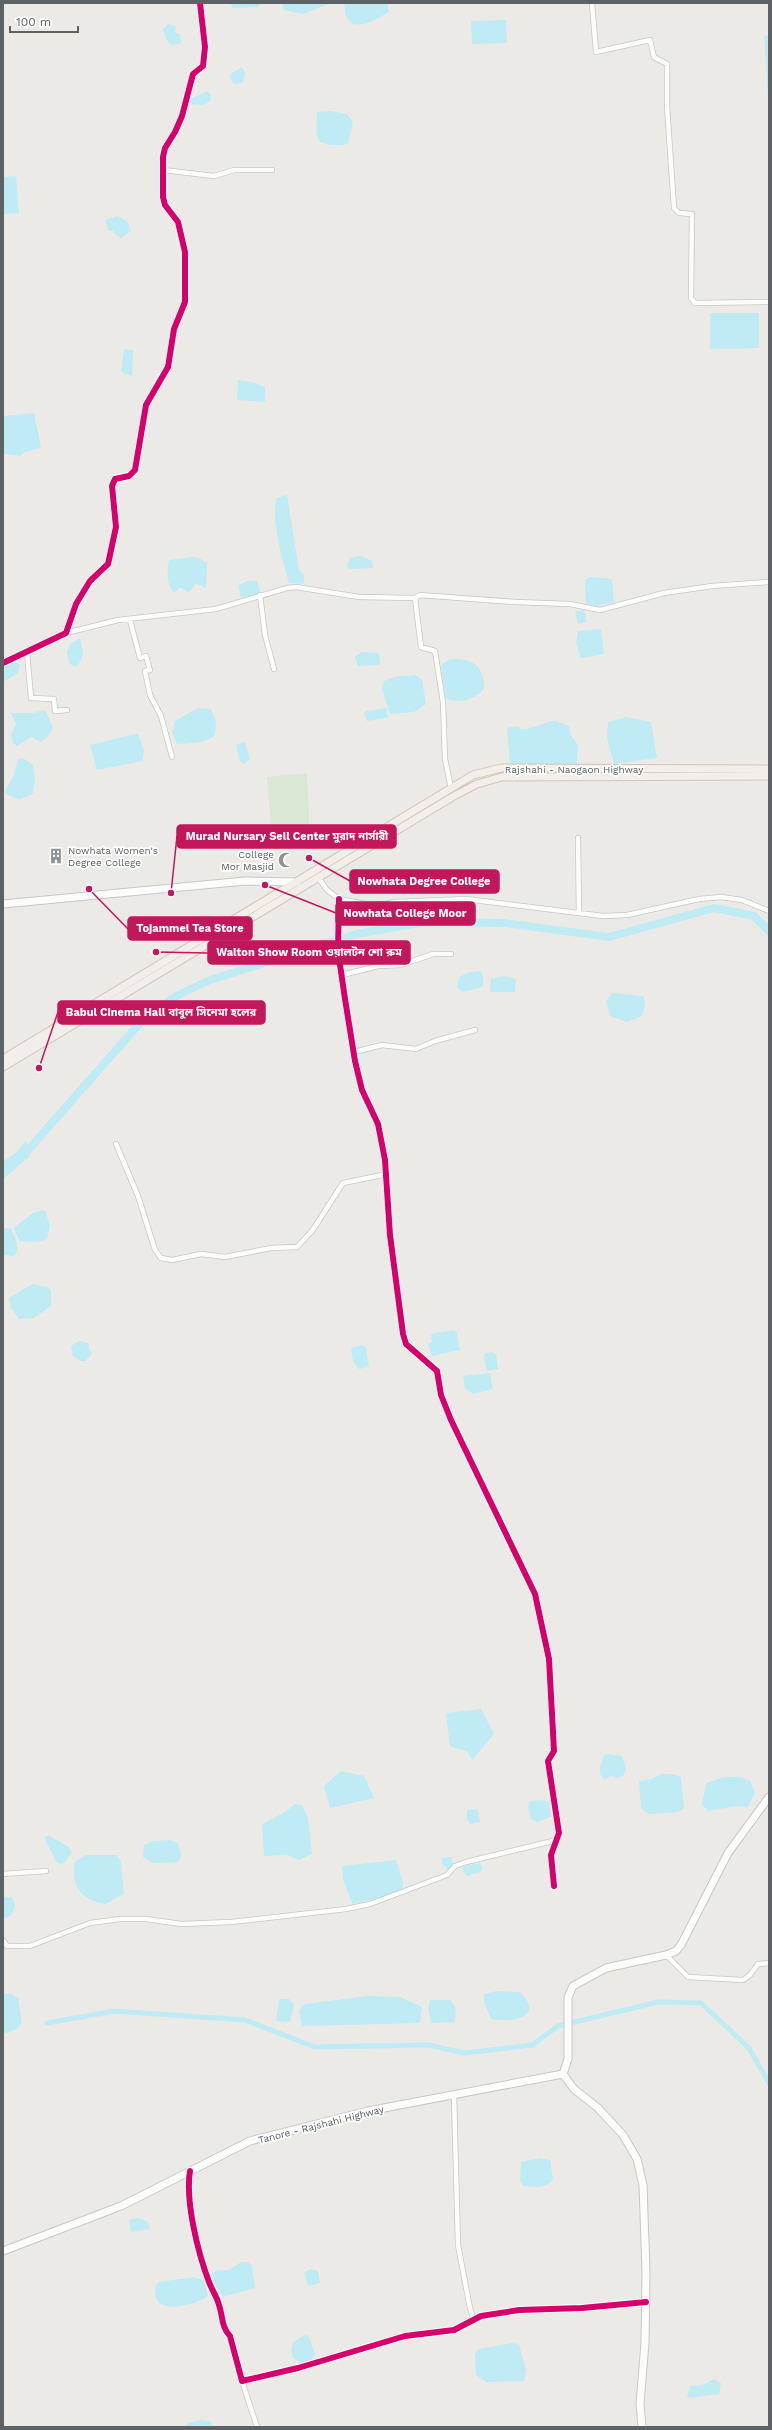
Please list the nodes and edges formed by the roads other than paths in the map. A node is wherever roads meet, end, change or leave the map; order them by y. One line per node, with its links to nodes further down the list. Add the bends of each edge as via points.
1 (200, 3): 3 (street, via 205,47 203,66 193,74 182,116 165,148)
2 (592, 3): 5 (street, via 596,52 650,40 654,58 667,64 667,106 674,208 679,213 692,214 691,298 696,303)
3 (163, 170): 4 (street, via 214,176 234,170); 10 (street, via 165,205 178,222 185,252 185,302 174,329 168,367 146,404 135,470 128,476 115,479 112,486 116,527 108,564 90,581 76,604)
4 (272, 170)
5 (769, 302)
6 (769, 582): 8 (street, via 664,593 600,610 570,604 420,595)
7 (260, 595): 8 (street, via 296,587 359,596); 9 (street, via 216,609); 13 (street, via 265,635)
8 (415, 598): 18 (street, via 421,647 435,651 443,702 445,759)
9 (130, 620): 10 (street, via 94,625); 15 (street, via 140,658 146,656 150,670 145,671 150,694 156,703)
10 (66, 633): 11 (street)
11 (27, 652): 12 (street); 14 (street, via 31,698 54,699 55,712)
12 (3, 663)
13 (274, 669)
14 (67, 710)
15 (172, 757)
16 (769, 769): 18 (main road, Rajshahi - Naogaon Highway, via 501,768 474,776)
17 (769, 776): 19 (main road, Rajshahi - Naogaon Highway, via 502,777 477,784)
18 (451, 788): 19 (main road, Rajshahi - Naogaon Highway)
19 (403, 822): 21 (main road, Rajshahi - Naogaon Highway); 22 (main road, Rajshahi - Naogaon Highway)
20 (578, 838): 27 (street)
21 (318, 877): 23 (street, via 327,890); 25 (main road, Rajshahi - Naogaon Highway)
22 (298, 882): 24 (main road, via 245,881); 25 (main road, Rajshahi - Naogaon Highway)
23 (339, 899): 27 (street, via 376,906 466,899); 29 (street, via 338,951)
24 (3, 904)
25 (258, 910): 32 (main road, Rajshahi - Naogaon Highway); 33 (main road, Rajshahi - Naogaon Highway)
26 (769, 911): 27 (street, via 742,900 720,897 699,899 627,915)
27 (579, 913)
28 (451, 954): 29 (street, via 433,954 401,966 378,966)
29 (342, 975): 31 (street)
30 (475, 1030): 31 (street, via 416,1049 382,1045)
31 (354, 1052): 35 (street, via 362,1090 378,1124)
32 (3, 1059)
33 (3, 1067)
34 (116, 1144): 35 (street, via 138,1196 155,1250 161,1258 172,1260 201,1254 225,1257 271,1248 297,1247 312,1231 343,1183)
35 (387, 1174): 37 (street, via 390,1235 398,1305 406,1344 437,1371 441,1395 451,1420 535,1594 549,1660 554,1751 548,1761 560,1833)
36 (769, 1797): 42 (main road, via 728,1853 681,1945 676,1951)
37 (557, 1840): 40 (street, via 551,1855); 41 (street, via 466,1862 455,1866 447,1875 370,1904 346,1909 231,1922 181,1924 146,1919 120,1919 90,1923 30,1946 7,1946)
38 (46, 1871): 39 (street)
39 (3, 1874)
40 (554, 1886)
41 (3, 1940)
42 (666, 1955): 43 (street, via 688,1977 743,1980 758,1964); 44 (main road, via 606,1968 573,1986 568,1997 568,2059)
43 (769, 1963)
44 (562, 2074): 45 (main road, Tanore - Rajshahi Highway); 48 (main road, via 574,2089 598,2108 623,2134 637,2159 643,2185 645,2214)
45 (454, 2096): 46 (main road, Tanore - Rajshahi Highway, via 368,2111 292,2129 250,2141); 49 (street, via 458,2245)
46 (190, 2171): 47 (main road, Tanore - Rajshahi Highway, via 121,2206); 50 (street, via 188,2184 195,2235 209,2281 220,2306 225,2331 230,2336)
47 (3, 2251)
48 (646, 2302): 49 (street, via 519,2310 482,2316); 52 (main road, via 640,2404)
49 (474, 2320): 50 (street, via 454,2330 405,2336 298,2368)
50 (242, 2381): 51 (street)
51 (257, 2427)
52 (642, 2427)

